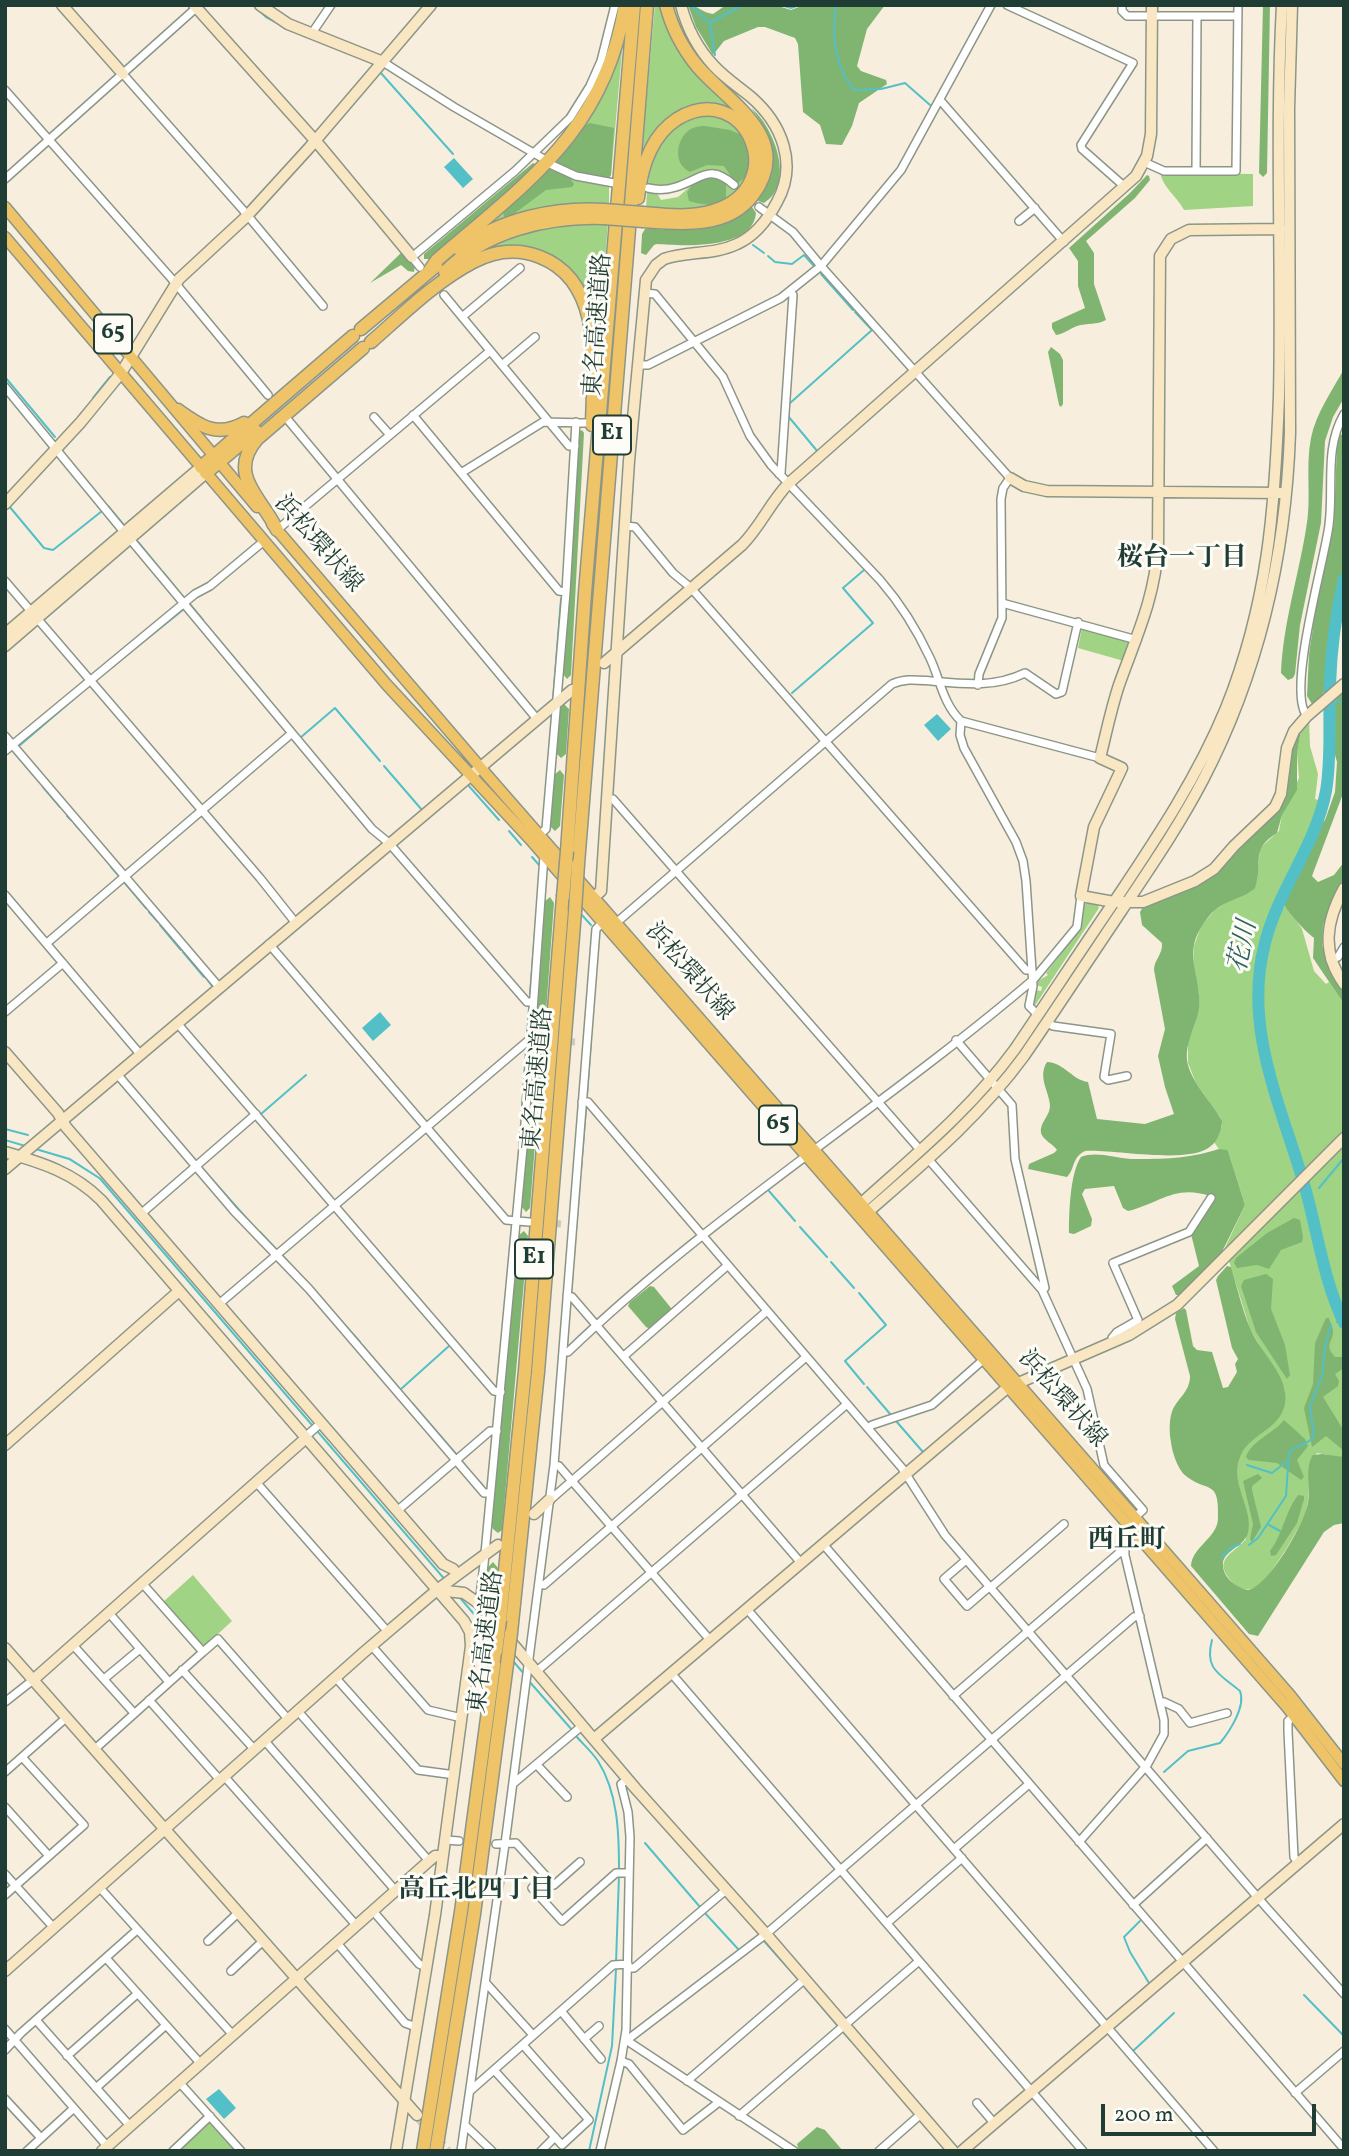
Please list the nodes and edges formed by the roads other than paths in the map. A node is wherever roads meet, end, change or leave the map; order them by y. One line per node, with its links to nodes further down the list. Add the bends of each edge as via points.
1 (62, 5): 23 (street)
2 (260, 5): 21 (street, via 282,21)
3 (331, 5): 21 (street)
4 (431, 5): 22 (street)
5 (615, 5): 28 (street, via 601,61 580,103)
6 (625, 5): 51 (highway, via 611,62 577,129 540,171)
7 (634, 5): 101 (highway, 東名高速道路 / E1)
8 (647, 5): 61 (highway, 東名高速道路 / E1)
9 (666, 5): 44 (highway, via 689,56 757,128 765,169 751,198 726,217 683,224)
10 (681, 5): 43 (street, via 709,60 762,107 781,134 786,176)
11 (991, 5): 25 (street)
12 (1007, 5): 37 (street, via 1133,63 1082,145)
13 (1122, 5): 18 (street, via 1127,16)
14 (1238, 5): 20 (street)
15 (1282, 5): 46 (street)
16 (1292, 5): 92 (street, via 1290,433)
17 (195, 7): 23 (street); 27 (street)
18 (1152, 10): 19 (street); 30 (street, via 1151,134)
19 (1197, 16): 20 (street); 32 (street)
20 (1237, 16): 32 (street, via 1236,171)
21 (312, 33): 22 (street)
22 (383, 62): 27 (street); 28 (street)
23 (123, 74): 26 (street); 42 (street)
24 (5, 90): 26 (street)
25 (940, 100): 40 (street); 50 (street, via 901,170)
26 (49, 139): 33 (street); 54 (street)
27 (315, 142): 42 (street); 49 (street)
28 (533, 153): 29 (street); 49 (street)
29 (544, 159)
30 (1144, 162): 32 (street, via 1164,171); 37 (street)
31 (552, 164): 34 (street, via 576,176)
32 (1196, 171)
33 (5, 179)
34 (614, 183)
35 (734, 185): 36 (street, via 721,175 708,173 674,188)
36 (648, 188)
37 (1125, 188): 48 (street)
38 (5, 207): 64 (main road, 浜松環状線 / 65)
39 (759, 207): 43 (street)
40 (1035, 208): 45 (street); 48 (street)
41 (604, 214): 44 (highway, bridge); 51 (highway, via 560,211 517,220); 53 (highway, via 547,221 506,233 456,262)
42 (247, 215): 54 (street); 58 (street)
43 (770, 215): 50 (street, via 793,233); 56 (street, via 736,245 664,259 650,272)
44 (643, 217): 61 (highway, via 703,213 738,198 749,185 756,159 753,141 742,124 716,110 696,111 674,121 657,139 641,178)
45 (1019, 221)
46 (1280, 229): 91 (street, via 1189,230 1177,234 1163,249 1158,269); 92 (street)
47 (5, 237): 68 (main road, 浜松環状線 / 65)
48 (1064, 242): 67 (street)
49 (412, 257): 51 (street)
50 (821, 267): 55 (street); 67 (street)
51 (425, 268): 73 (highway)
52 (520, 268): 59 (street)
53 (440, 282): 69 (highway); 101 (highway, via 482,258 505,251 526,252 555,264 571,279 582,299 591,335 592,374)
54 (175, 284): 64 (street); 71 (street)
55 (790, 292): 62 (street); 87 (street)
56 (644, 293): 62 (street, via 655,294); 66 (street)
57 (444, 295): 59 (street)
58 (323, 306)
59 (462, 317): 63 (street)
60 (535, 337): 65 (street)
61 (620, 337): 382 (highway, 東名高速道路 / E1, bridge, via 539,1359 507,1664 476,1901)
62 (694, 342): 66 (street); 87 (street, via 723,377 750,436)
63 (490, 351): 65 (street); 75 (street)
64 (132, 356): 68 (street); 72 (main road, 浜松環状線 / 65)
65 (502, 365): 78 (street)
66 (639, 365): 94 (street, via 627,426)
67 (916, 372): 88 (street); 90 (street)
68 (121, 373): 83 (street); 85 (main road, 浜松環状線 / 65)
69 (329, 378): 84 (highway, via 304,390); 95 (highway, via 257,439 246,456 247,483)
70 (5, 387): 83 (street)
71 (268, 395)
72 (178, 410): 73 (highway, via 216,431 237,427); 84 (main road, 浜松環状線 / 65)
73 (263, 413): 84 (highway)
74 (1344, 414): 117 (street, via 1333,442 1329,524 1306,640 1302,694)
75 (413, 415): 81 (street); 86 (street)
76 (374, 417): 81 (street)
77 (288, 420): 89 (street)
78 (548, 421): 79 (street); 82 (street, via 569,446); 86 (street)
79 (576, 422): 80 (street); 82 (street)
80 (586, 423)
81 (390, 435): 89 (street)
82 (575, 446): 100 (street)
83 (56, 449): 93 (street); 96 (street)
84 (216, 459): 85 (highway); 95 (main road, 浜松環状線 / 65)
85 (204, 470): 96 (street); 97 (main road, 浜松環状線 / 65)
86 (461, 473): 100 (street, via 559,592)
87 (779, 474): 90 (street)
88 (1010, 478): 91 (street, via 1047,491); 102 (street, via 1001,499)
89 (338, 479): 95 (street); 118 (street)
90 (789, 484): 99 (street, via 749,538); 112 (street, via 896,600 931,658)
91 (1158, 491): 92 (street); 107 (street, via 1156,573)
92 (1281, 493): 138 (street, via 1258,609 1227,706 1182,797); 139 (street, via 1278,561 1235,709 1191,802)
93 (5, 504)
94 (626, 526): 99 (street, via 635,527); 109 (street)
95 (277, 530): 126 (main road, 浜松環状線 / 65)
96 (127, 536): 103 (street); 104 (street)
97 (264, 541): 103 (street); 126 (main road, 浜松環状線 / 65, via 387,685)
98 (5, 581): 104 (street)
99 (691, 588): 109 (street); 122 (street)
100 (566, 592): 116 (street)
101 (585, 593): 381 (highway, 東名高速道路 / E1, bridge, via 525,1371 500,1620)
102 (1002, 603): 105 (street); 113 (street, via 1002,618)
103 (183, 604): 111 (street); 120 (street)
104 (34, 615): 106 (street); 108 (street); 111 (street)
105 (1078, 622): 107 (street); 113 (street, via 1062,692 1056,694 1025,673 998,684)
106 (5, 634)
107 (1137, 640): 125 (street)
108 (5, 646)
109 (618, 651): 110 (street); 127 (street)
110 (604, 663)
111 (90, 679): 123 (street); 128 (street)
112 (939, 682): 113 (street); 119 (street); 122 (street, via 892,684)
113 (978, 685)
114 (1342, 685): 117 (street)
115 (572, 690): 116 (street)
116 (557, 703): 118 (street); 129 (street, via 546,829)
117 (1307, 716): 139 (street, via 1290,740 1280,794 1271,813 1202,877 1144,902)
118 (537, 719): 126 (street)
119 (961, 721): 125 (street); 148 (street, via 964,748 1023,861)
120 (291, 734): 128 (street); 130 (street)
121 (5, 736): 123 (street)
122 (825, 741): 132 (street); 148 (street, via 1026,970)
123 (13, 745): 124 (street); 133 (street)
124 (5, 751)
125 (1100, 758): 136 (street, via 1122,768 1094,827)
126 (475, 771): 129 (main road, 浜松環状線 / 65); 130 (street); 131 (main road, 浜松環状線 / 65)
127 (607, 799): 132 (street, via 613,799); 137 (street, via 601,891)
128 (202, 810): 133 (street); 140 (street)
129 (539, 835): 137 (main road, 浜松環状線 / 65)
130 (389, 843): 140 (street); 152 (street, via 527,1002)
131 (544, 856): 141 (main road, 浜松環状線 / 65); 152 (street)
132 (676, 871): 142 (street); 166 (street)
133 (125, 876): 143 (street); 151 (street)
134 (1344, 888): 146 (street, via 1329,927)
135 (5, 895): 143 (street)
136 (1081, 896): 138 (street); 149 (street, via 1077,927)
137 (594, 897): 142 (main road, 浜松環状線 / 65)
138 (1114, 902): 139 (street); 154 (street)
139 (1127, 902): 154 (street)
140 (295, 922): 144 (street)
141 (602, 923): 160 (street, via 596,929); 174 (main road, 浜松環状線 / 65)
142 (616, 923): 174 (main road, 浜松環状線 / 65)
143 (47, 943): 147 (street)
144 (269, 944): 151 (street); 170 (street)
145 (1344, 947): 146 (street)
146 (1330, 960): 150 (street)
147 (63, 963): 153 (street); 162 (street)
148 (1031, 970): 149 (street)
149 (1032, 981): 154 (street, via 1029,1006); 158 (street)
150 (1344, 984)
151 (219, 987): 155 (street)
152 (533, 1002): 156 (street)
153 (5, 1012)
154 (1043, 1018): 164 (street, via 1053,1026 1111,1034 1104,1077); 165 (street)
155 (177, 1023): 162 (street); 168 (street)
156 (530, 1039): 157 (street); 170 (street); 182 (street)
157 (543, 1040)
158 (956, 1040): 165 (street); 166 (street)
159 (575, 1042): 160 (street)
160 (587, 1043): 167 (street)
161 (5, 1052): 169 (street)
162 (140, 1054): 163 (street)
163 (117, 1074): 169 (street); 176 (street)
164 (1127, 1076)
165 (995, 1085): 175 (street, via 968,1124); 189 (street, via 1013,1108 1014,1150)
166 (877, 1101): 174 (street); 175 (street)
167 (582, 1102): 185 (street); 186 (street, via 588,1102)
168 (256, 1114): 176 (street); 179 (street)
169 (62, 1120): 172 (street); 181 (street)
170 (427, 1128): 179 (street); 182 (street, via 506,1220)
171 (1344, 1138): 195 (street, via 1184,1299)
172 (27, 1150): 173 (street); 177 (street); 190 (street, via 90,1189)
173 (5, 1152)
174 (810, 1153): 180 (main road, 浜松環状線 / 65); 186 (street)
175 (925, 1155): 180 (street); 189 (street)
176 (196, 1166): 181 (street); 187 (street)
177 (5, 1169)
178 (1211, 1198): 195 (street, via 1189,1232 1113,1263 1138,1320 1117,1332)
179 (335, 1206): 187 (street); 202 (street, via 494,1391)
180 (861, 1211): 200 (main road, 浜松環状線 / 65); 201 (main road, 浜松環状線 / 65)
181 (142, 1213): 192 (street)
182 (517, 1221): 183 (street); 202 (street)
183 (530, 1222)
184 (561, 1224): 185 (street)
185 (573, 1225): 191 (street)
186 (703, 1237): 188 (street); 194 (street)
187 (277, 1256): 192 (street); 211 (street)
188 (728, 1265): 193 (street); 197 (street)
189 (1042, 1290): 199 (street)
190 (179, 1291): 208 (street); 209 (street)
191 (567, 1296): 194 (street); 196 (street)
192 (219, 1304): 205 (street)
193 (767, 1311): 198 (street); 203 (street)
194 (597, 1325): 196 (street); 197 (street)
195 (1114, 1342): 199 (street)
196 (563, 1352): 212 (street)
197 (624, 1356): 203 (street)
198 (806, 1357): 204 (street); 210 (street)
199 (1073, 1358): 201 (street); 221 (street, via 1090,1400 1104,1465 1143,1510)
200 (983, 1360): 201 (main road, 浜松環状線 / 65); 206 (street, via 932,1405)
201 (1012, 1385): 213 (street); 221 (main road, 浜松環状線 / 65)
202 (501, 1392): 207 (street)
203 (663, 1402): 210 (street); 214 (street)
204 (847, 1404): 206 (street); 217 (street)
205 (320, 1424): 208 (street); 219 (street)
206 (868, 1428): 213 (street)
207 (497, 1431): 211 (street, via 490,1431); 216 (street)
208 (307, 1435): 215 (street); 232 (street)
209 (5, 1445)
210 (702, 1447): 217 (street); 223 (street)
211 (456, 1460): 216 (street, via 484,1493); 219 (street)
212 (554, 1465): 214 (street); 218 (street)
213 (906, 1474): 224 (street); 228 (street, via 940,1530)
214 (572, 1481): 218 (street); 223 (street)
215 (256, 1482): 231 (street); 239 (street)
216 (490, 1493): 227 (street)
217 (742, 1493): 229 (street); 230 (street)
218 (550, 1500): 220 (street); 233 (street)
219 (397, 1511): 232 (street, via 443,1564 453,1569)
220 (534, 1514)
221 (1133, 1522): 226 (street, via 1124,1533); 262 (main road, 浜松環状線 / 65); 273 (main road, 浜松環状線 / 65, via 1295,1700)
222 (1064, 1524): 234 (street)
223 (611, 1526): 230 (street); 233 (street, via 544,1585)
224 (823, 1544): 229 (street); 255 (street)
225 (498, 1545): 227 (street)
226 (1125, 1552): 238 (street); 240 (street)
227 (485, 1554): 232 (street); 235 (street)
228 (966, 1560): 234 (street); 234 (street, via 944,1579 967,1606)
229 (801, 1563): 236 (street)
230 (651, 1572): 241 (street); 247 (street)
231 (142, 1583): 237 (street); 246 (street)
232 (447, 1584): 235 (street); 239 (street); 264 (street, via 471,1639)
233 (539, 1584): 247 (street)
234 (990, 1587): 240 (street)
235 (476, 1601): 247 (street)
236 (747, 1609): 241 (street); 284 (street)
237 (109, 1613): 242 (street); 245 (street)
238 (1140, 1616): 250 (street); 258 (street)
239 (388, 1632): 243 (street)
240 (1028, 1632): 250 (street); 255 (street)
241 (710, 1640): 249 (street)
242 (73, 1644): 252 (street); 253 (street)
243 (371, 1646): 251 (street); 264 (street, via 428,1710)
244 (5, 1648): 253 (street)
245 (140, 1649): 252 (street); 254 (street)
246 (203, 1652): 248 (street); 265 (street, via 218,1639)
247 (532, 1667): 266 (street); 281 (street)
248 (182, 1670): 254 (street); 271 (street)
249 (671, 1673): 267 (street); 300 (street)
250 (1066, 1676): 269 (street); 275 (street)
251 (335, 1677): 259 (street); 277 (street, via 418,1770)
252 (104, 1679): 260 (street)
253 (33, 1680): 257 (street); 263 (street)
254 (169, 1682): 256 (street)
255 (953, 1696): 269 (street)
256 (149, 1700): 260 (street); 278 (street)
257 (5, 1702)
258 (1160, 1702): 261 (street, via 1179,1709 1191,1723); 275 (street, via 1164,1734)
259 (297, 1710): 265 (street); 297 (street)
260 (134, 1713): 270 (street)
261 (1227, 1713)
262 (1294, 1716): 280 (main road, 浜松環状線 / 65); 299 (street, via 1288,1721 1288,1731 1294,1857)
263 (66, 1717): 270 (street); 272 (street)
264 (462, 1718): 277 (street)
265 (288, 1719): 268 (street)
266 (579, 1729): 267 (street); 274 (street)
267 (595, 1738): 279 (street)
268 (264, 1740): 271 (street); 306 (street)
269 (991, 1740): 282 (street); 284 (street)
270 (95, 1749): 287 (street)
271 (254, 1749): 278 (street)
272 (22, 1757): 276 (street); 294 (street, via 84,1825)
273 (1344, 1764)
274 (537, 1765): 281 (street); 283 (street)
275 (1145, 1767): 288 (street); 291 (street)
276 (5, 1772)
277 (455, 1775): 289 (street)
278 (222, 1778): 287 (street); 314 (street)
279 (628, 1779): 301 (street, via 621,1784 629,1820); 307 (street)
280 (1344, 1781)
281 (513, 1784): 292 (street)
282 (1029, 1784): 291 (street); 293 (street)
283 (567, 1797)
284 (916, 1805): 293 (street); 300 (street)
285 (5, 1807): 294 (street)
286 (1344, 1824): 299 (street)
287 (165, 1828): 305 (street); 312 (street)
288 (1207, 1838): 309 (street); 310 (street)
289 (446, 1840): 290 (street); 295 (street)
290 (459, 1840)
291 (1079, 1842): 310 (street)
292 (501, 1844): 303 (street, via 516,1843); 330 (street)
293 (954, 1849): 296 (street)
294 (49, 1856): 304 (street)
295 (443, 1856): 297 (street); 325 (street)
296 (962, 1858): 313 (street); 339 (street)
297 (429, 1861): 306 (street)
298 (580, 1862): 303 (street, via 554,1885)
299 (1298, 1863): 309 (street)
300 (841, 1870): 313 (street); 317 (street)
301 (624, 1873): 303 (street, via 562,1921 532,1888); 324 (street)
302 (5, 1874): 304 (street)
303 (545, 1875)
304 (16, 1885): 308 (street); 315 (street)
305 (100, 1888): 315 (street); 316 (street)
306 (395, 1890): 311 (street)
307 (726, 1890): 317 (street); 324 (street, via 634,1968)
308 (5, 1895)
309 (1258, 1897): 323 (street); 332 (street)
310 (1133, 1905): 323 (street)
311 (373, 1911): 314 (street); 325 (street)
312 (239, 1912): 318 (street); 319 (street)
313 (887, 1923): 322 (street)
314 (356, 1925): 320 (street)
315 (54, 1928): 326 (street)
316 (137, 1930): 321 (street); 341 (street)
317 (766, 1934): 329 (street); 345 (street)
318 (208, 1941)
319 (263, 1941): 327 (street); 328 (street)
320 (337, 1943): 328 (street); 338 (street, via 405,2023)
321 (106, 1958): 331 (street); 334 (street)
322 (919, 1961): 336 (street); 358 (street)
323 (1182, 1962): 339 (street); 359 (street)
324 (627, 1966): 333 (street, via 613,1965); 345 (street)
325 (426, 1967): 338 (street)
326 (5, 1971)
327 (231, 1971)
328 (297, 1978): 341 (street); 361 (street)
329 (805, 1979): 336 (street); 355 (street)
330 (486, 1983): 342 (street); 357 (street)
331 (137, 1994): 335 (street); 349 (street)
332 (1344, 1994)
333 (561, 2011): 342 (street); 343 (street)
334 (36, 2020): 344 (street); 349 (street)
335 (166, 2025): 352 (street); 356 (street)
336 (844, 2025): 365 (street); 368 (street)
337 (599, 2026): 343 (street)
338 (416, 2027): 361 (street)
339 (1107, 2027): 358 (street); 393 (street)
340 (5, 2029): 344 (street)
341 (233, 2035): 352 (street)
342 (533, 2035): 346 (street)
343 (584, 2039): 350 (street)
344 (16, 2040): 347 (street); 364 (street)
345 (626, 2040): 351 (street); 355 (street)
346 (523, 2045): 353 (street); 372 (street, via 589,2120 562,2145)
347 (5, 2050)
348 (1344, 2051): 359 (street)
349 (66, 2056): 356 (street)
350 (600, 2059)
351 (621, 2062): 362 (street, via 629,2064 683,2130); 386 (street)
352 (200, 2063): 354 (street)
353 (494, 2070): 357 (street); 372 (street)
354 (179, 2081): 367 (street); 371 (street)
355 (687, 2081): 362 (street)
356 (96, 2088): 371 (street)
357 (470, 2091): 370 (street)
358 (1032, 2091): 369 (street); 392 (street)
359 (1295, 2093): 376 (street)
360 (5, 2099): 373 (street)
361 (404, 2101): 366 (street); 380 (street)
362 (719, 2102): 368 (street)
363 (977, 2103): 369 (street)
364 (74, 2108): 373 (street); 375 (street)
365 (921, 2114): 389 (street); 390 (street)
366 (416, 2115)
367 (210, 2116): 378 (street); 379 (street)
368 (739, 2116): 374 (street)
369 (994, 2123): 391 (street)
370 (465, 2125): 383 (street); 384 (street)
371 (130, 2126): 375 (street)
372 (555, 2137): 385 (street)
373 (41, 2138): 377 (street)
374 (781, 2143): 387 (street); 388 (street)
375 (105, 2148)
376 (1344, 2149)
377 (27, 2151)
378 (173, 2151)
379 (242, 2151)
380 (396, 2151)
381 (424, 2151)
382 (436, 2151)
383 (461, 2151)
384 (492, 2151)
385 (541, 2151)
386 (600, 2151)
387 (775, 2151)
388 (794, 2151)
389 (879, 2151)
390 (953, 2151)
391 (962, 2151)
392 (1083, 2151)
393 (1214, 2151)

